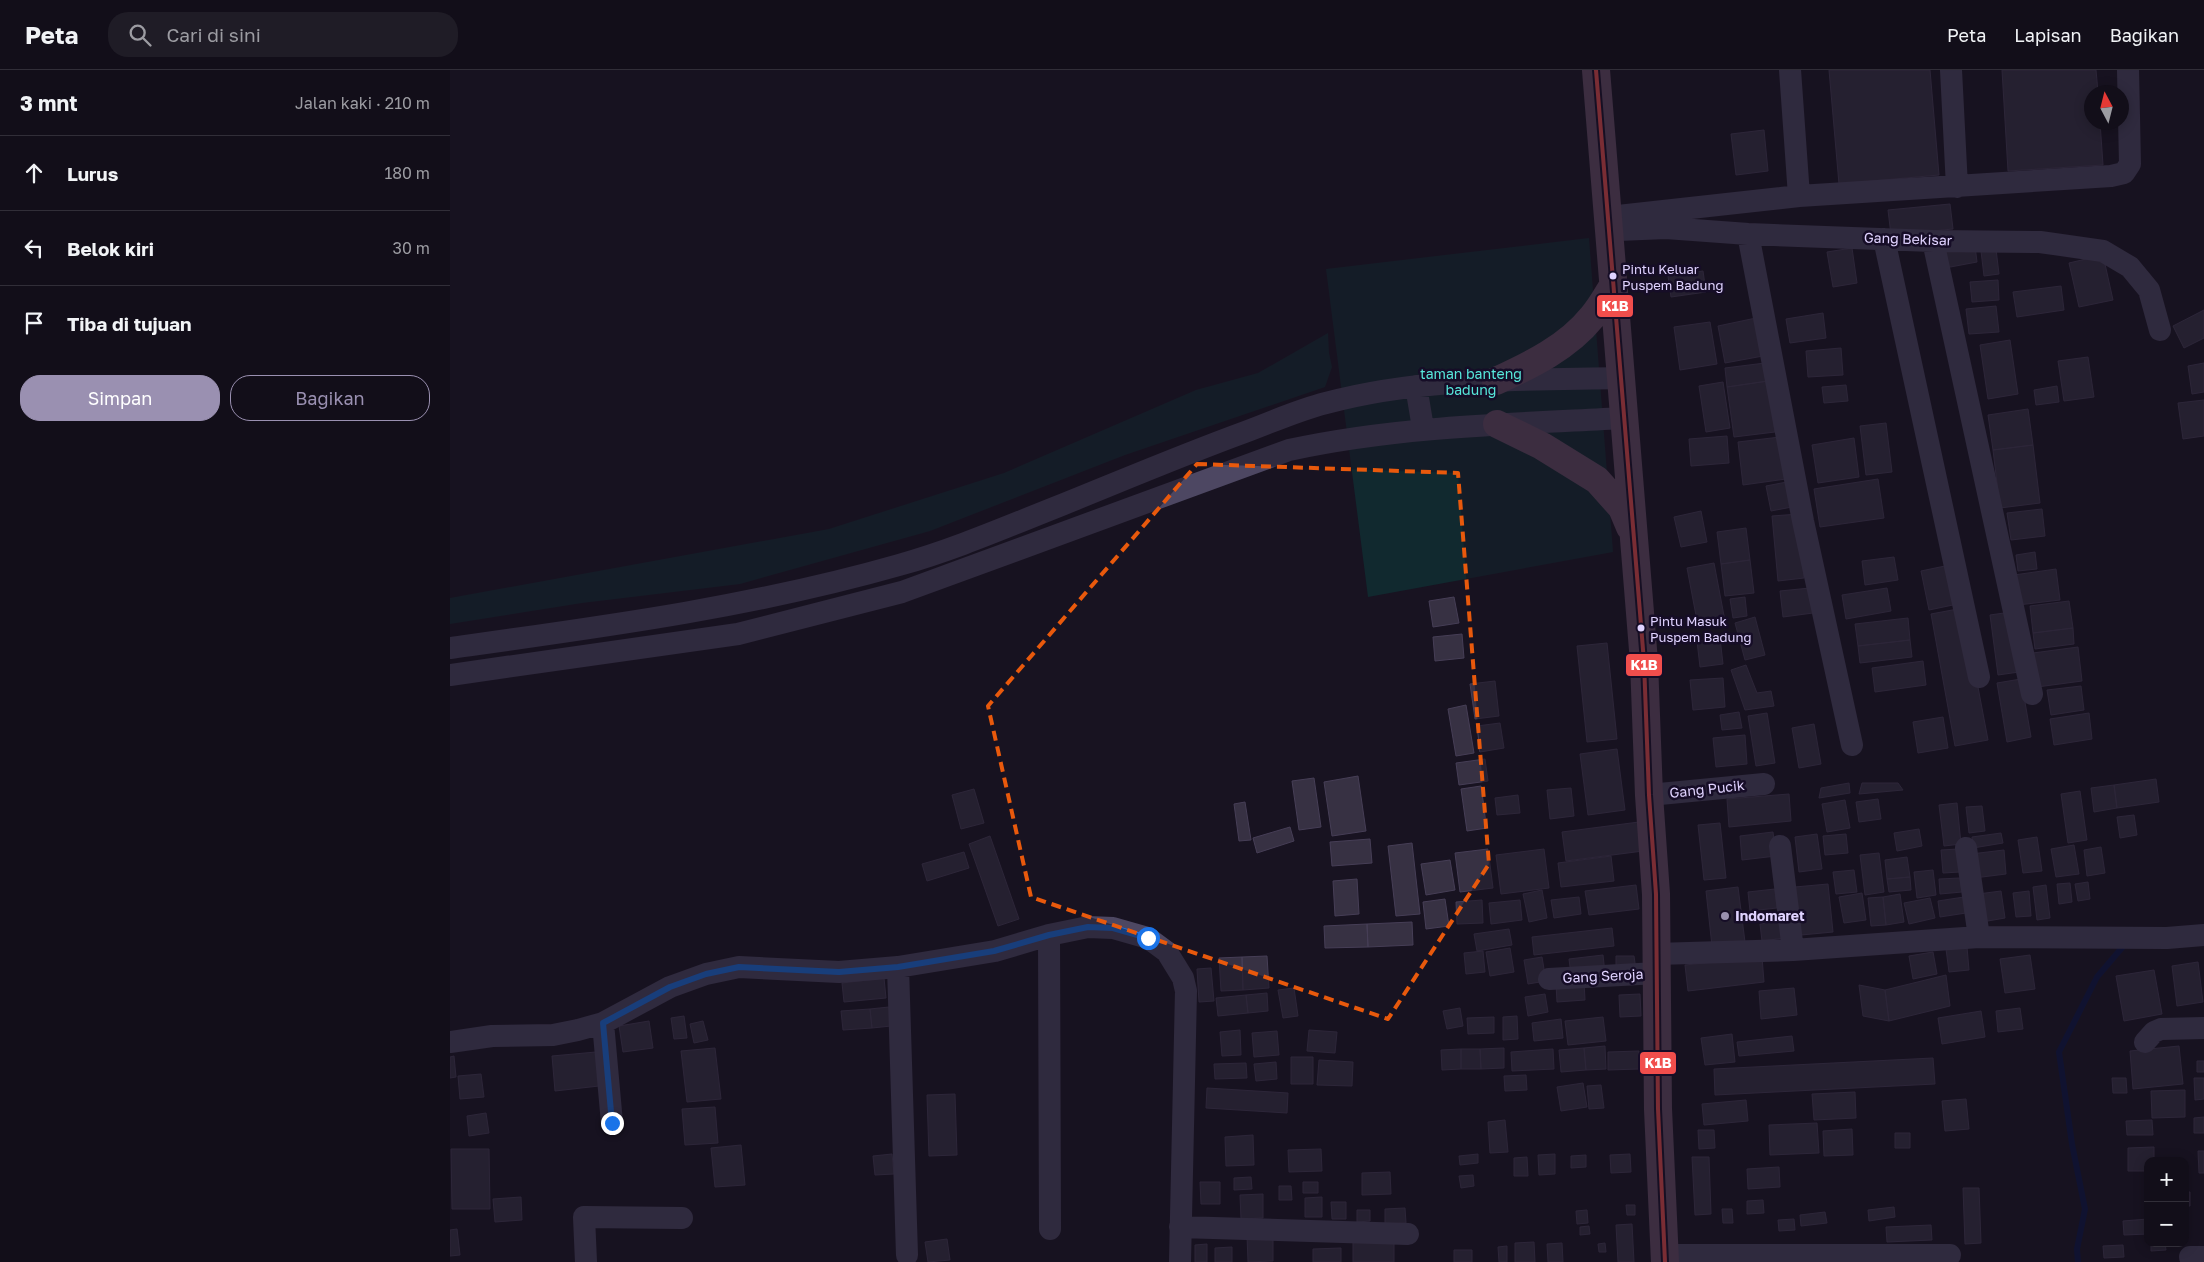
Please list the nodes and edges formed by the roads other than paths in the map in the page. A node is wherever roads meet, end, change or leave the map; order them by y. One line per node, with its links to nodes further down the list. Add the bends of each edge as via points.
1 (1596, 70): 7 (highway)
2 (1790, 70): 6 (street)
3 (1951, 70): 5 (street)
4 (2128, 70): 5 (street, via 2130,164 2124,174)
5 (1957, 186): 6 (street)
6 (1799, 196): 7 (street)
7 (1609, 224): 8 (street, Gang Bekisar); 11 (highway)
8 (1748, 234): 9 (street, Gang Bekisar); 24 (street, via 1803,521)
9 (1884, 239): 10 (street, Gang Bekisar); 22 (street)
10 (1933, 241): 12 (street, Gang Bekisar, via 2040,242 2103,251 2130,267 2149,290); 23 (street)
11 (1614, 284): 13 (highway); 14 (highway, via 1592,318 1565,342 1538,361)
12 (2160, 330)
13 (1622, 378): 14 (street); 16 (highway)
14 (1496, 381): 15 (street)
15 (1416, 386): 18 (street); 20 (street, via 1324,404 1187,453 1003,529 900,565 737,604)
16 (1625, 418): 17 (street); 19 (highway)
17 (1497, 424): 18 (street); 19 (highway, via 1542,446 1597,480 1622,508)
18 (1423, 428): 21 (street, via 1339,439 1290,450 902,592 738,634)
19 (1635, 537): 26 (highway)
20 (450, 648)
21 (450, 675)
22 (1979, 677)
23 (2032, 694)
24 (1852, 745)
25 (1764, 784): 26 (street, Gang Pucik)
26 (1649, 795): 33 (highway, via 1656,894)
27 (1780, 846): 32 (street)
28 (1966, 848): 31 (street)
29 (1049, 935): 34 (street, via 994,951); 42 (street, via 1088,927 1113,928 1148,938 1167,952 1183,978 1186,991); 43 (street)
30 (2204, 935): 31 (street, Gang Seroja, via 2167,938)
31 (1979, 938): 32 (street, Gang Seroja)
32 (1793, 950): 33 (street, Gang Seroja)
33 (1656, 964): 35 (street, Gang Seroja); 47 (highway)
34 (898, 967): 36 (street, via 839,972 739,967 670,987); 45 (street)
35 (1549, 979)
36 (603, 1023): 38 (street, via 553,1034 492,1036); 40 (street)
37 (2204, 1028): 39 (street, via 2161,1029)
38 (450, 1042)
39 (2145, 1042)
40 (612, 1123)
41 (682, 1218): 48 (street, via 584,1217)
42 (1180, 1228): 44 (street); 49 (street)
43 (1050, 1229)
44 (1408, 1234)
45 (907, 1255)
46 (1950, 1255): 47 (street)
47 (1665, 1258)
48 (586, 1262)
49 (1180, 1262)

